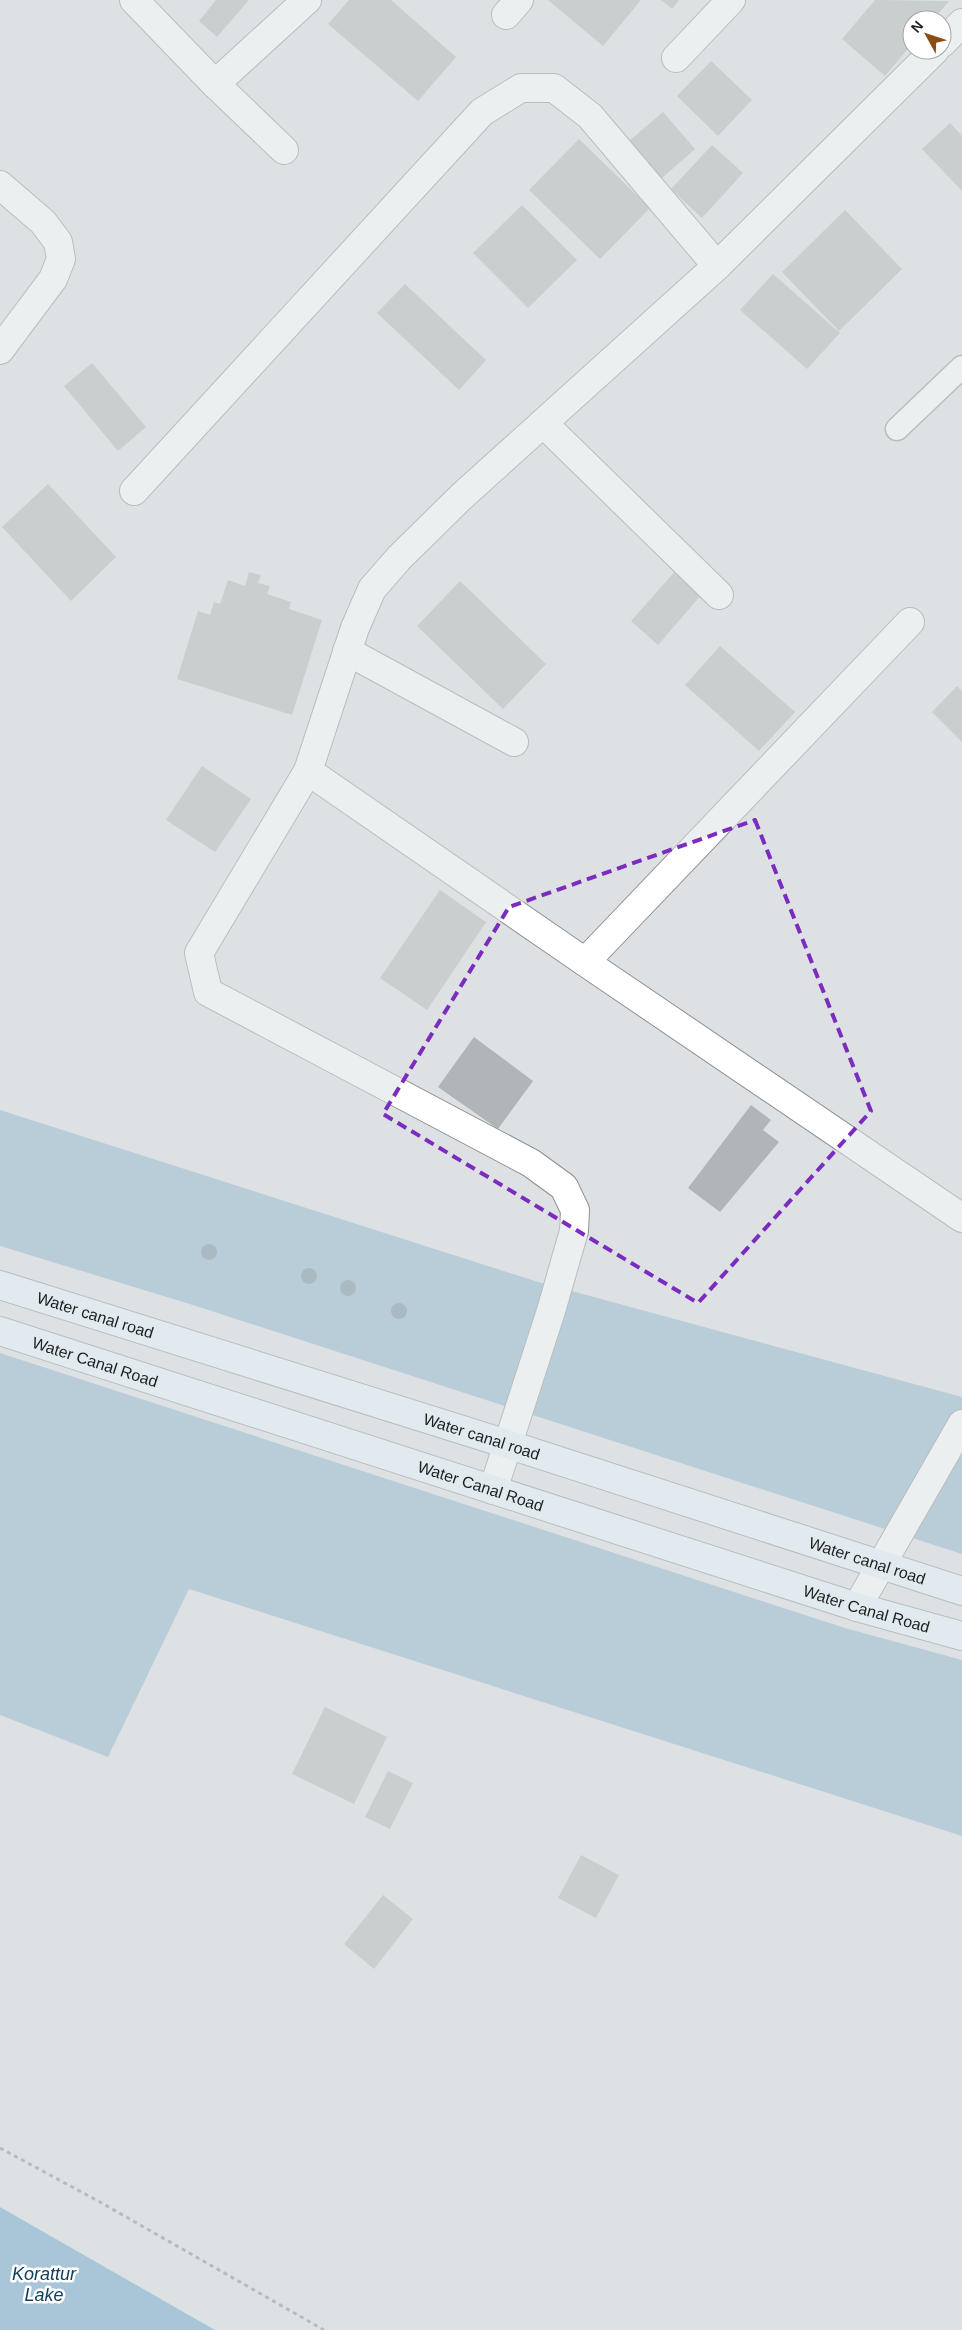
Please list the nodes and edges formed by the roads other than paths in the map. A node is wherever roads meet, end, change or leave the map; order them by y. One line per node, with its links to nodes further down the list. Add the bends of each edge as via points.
1 (134, 0): 8 (street)
2 (307, 0): 8 (street)
3 (731, 0): 6 (street)
4 (962, 23): 5 (street)
5 (952, 33)
6 (676, 58)
7 (925, 60): 11 (street)
8 (215, 84): 9 (street)
9 (284, 150)
10 (0, 186): 12 (street, via 43,222 58,242 61,259 53,279)
11 (717, 266): 14 (street); 16 (street, via 590,116 554,88 522,88 482,112)
12 (0, 350)
13 (962, 367): 15 (lane)
14 (543, 423): 17 (street); 19 (street, via 462,496 372,589)
15 (896, 430)
16 (134, 491)
17 (719, 595)
18 (910, 622): 22 (street)
19 (347, 651): 20 (street); 21 (street)
20 (514, 742)
21 (308, 771): 22 (street); 27 (street, via 199,953 208,992 531,1163 564,1187 575,1210 574,1231)
22 (585, 962): 23 (street)
23 (962, 1218)
24 (0, 1285): 27 (main road, Water canal road)
25 (0, 1331): 28 (main road, Water Canal Road)
26 (962, 1424): 29 (street)
27 (507, 1444): 28 (street); 29 (main road, Water canal road)
28 (492, 1490): 31 (main road, Water Canal Road)
29 (880, 1566): 30 (main road, Water canal road); 31 (street)
30 (962, 1591)
31 (857, 1607): 32 (main road, Water Canal Road)
32 (962, 1636)

